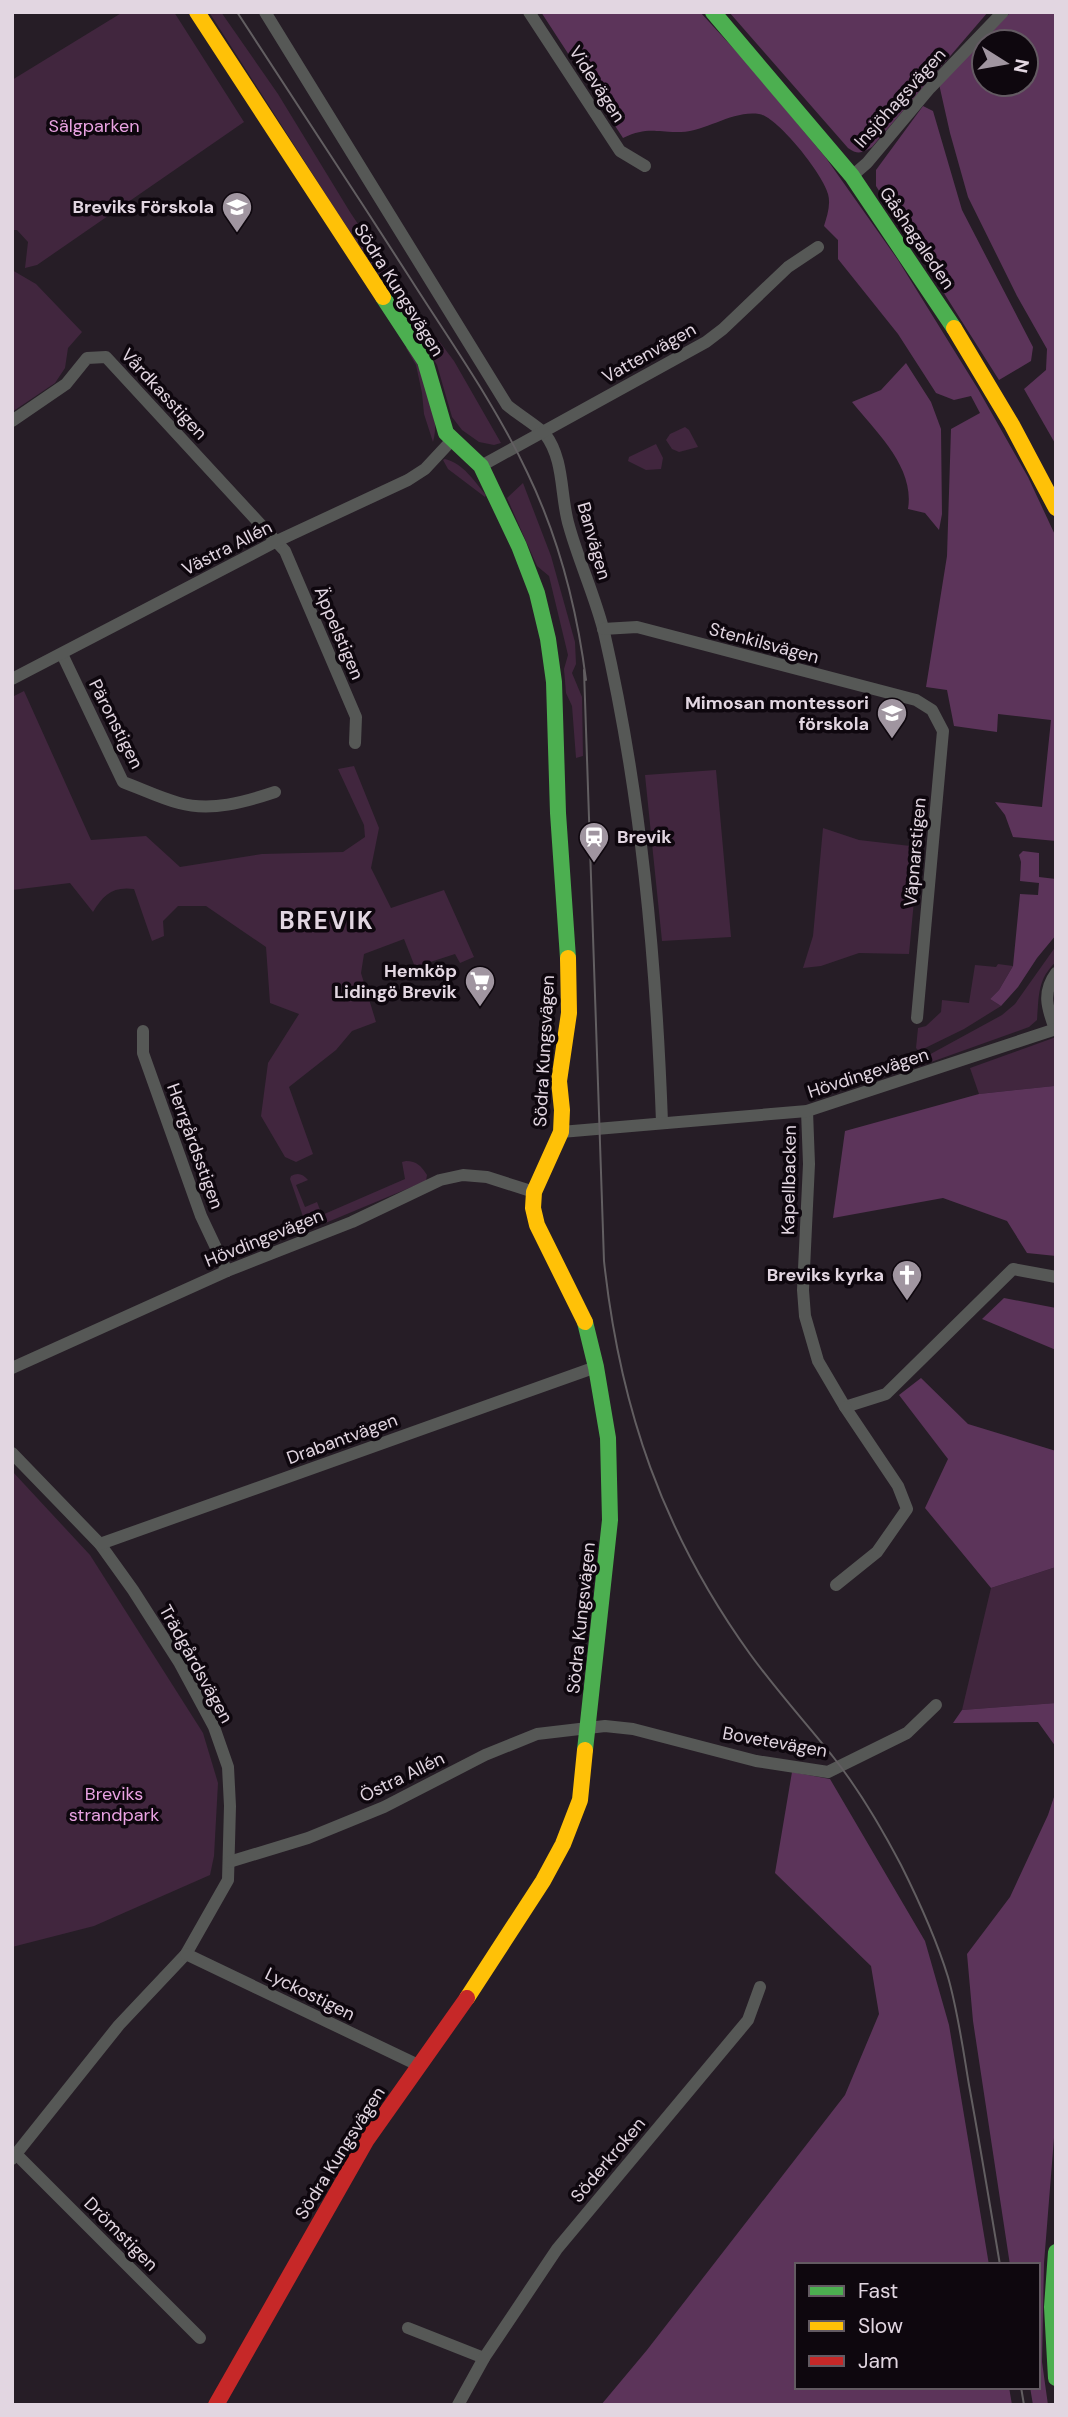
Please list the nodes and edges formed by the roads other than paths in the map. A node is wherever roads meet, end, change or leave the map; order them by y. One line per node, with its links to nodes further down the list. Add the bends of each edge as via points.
1 (197, 12): 11 (street, Södra Kungsvägen, via 425,361 442,425)
2 (265, 12): 10 (street, via 507,405)
3 (529, 12): 6 (street, Videvägen, via 620,151)
4 (713, 12): 7 (street, Gåshagaleden)
5 (1003, 12): 7 (street, Insjöhagsvägen)
6 (645, 166)
7 (852, 176): 13 (street, Gåshagaleden, via 962,342)
8 (818, 247): 10 (street, Vattenvägen, via 788,267 706,342)
9 (12, 421): 14 (street, Vårdkasstigen, via 66,384 86,358 106,357)
10 (544, 433): 12 (street, Vattenvägen); 15 (street, Banvägen, via 557,462 567,522)
11 (452, 440): 12 (street, Södra Kungsvägen); 14 (street, Västra Allén, via 408,480)
12 (481, 466): 27 (street, Södra Kungsvägen, via 537,593 554,682 569,972 569,1013 559,1081)
13 (1056, 508)
14 (275, 542): 16 (street, Västra Allén); 19 (street, Äppelstigen, via 285,551 356,718)
15 (603, 629): 18 (street, Stenkilsvägen, via 637,627); 26 (street, Banvägen, via 627,742 642,847)
16 (62, 654): 17 (street, Västra Allén); 20 (street, Päronstigen, via 123,782 182,804 216,806)
17 (12, 679)
18 (916, 700): 22 (street, Väpnarstigen, via 932,710 943,731)
19 (355, 743)
20 (275, 792)
21 (1056, 972): 23 (street, Hövdingevägen, via 1046,1000)
22 (917, 1018)
23 (1055, 1029): 25 (street, Hövdingevägen)
24 (143, 1031): 29 (street, Herrgårdsstigen, via 143,1053 201,1216)
25 (807, 1111): 26 (street, Hövdingevägen); 33 (street, Kapellbacken, via 806,1316 818,1361)
26 (662, 1122): 27 (street, Hövdingevägen)
27 (561, 1132): 28 (street, Södra Kungsvägen)
28 (534, 1192): 29 (street, Hövdingevägen, via 487,1177 463,1175 440,1180 352,1222); 31 (street, Södra Kungsvägen, via 537,1225 585,1321)
29 (227, 1271): 32 (street, Hövdingevägen)
30 (1056, 1277): 33 (street, via 1013,1269 886,1394)
31 (596, 1367): 35 (street, Drabantvägen); 38 (street, Södra Kungsvägen, via 608,1438 610,1520)
32 (12, 1368)
33 (845, 1407): 36 (street, Kapellbacken, via 898,1486 907,1509 877,1552)
34 (12, 1453): 35 (street, Trädgårdsvägen)
35 (100, 1544): 39 (street, Trädgårdsvägen, via 179,1662 214,1727 228,1767)
36 (836, 1585)
37 (936, 1705): 38 (street, Bovetevägen, via 907,1733 828,1772 756,1760 633,1729)
38 (590, 1728): 39 (street, Östra Allén, via 537,1734 384,1807 308,1838); 42 (street, Södra Kungsvägen, via 580,1800 563,1844 471,1993)
39 (229, 1862): 40 (street, Trädgårdsvägen, via 228,1880)
40 (186, 1954): 42 (street, Lyckostigen); 43 (street, Trädgårdsvägen, via 119,2025)
41 (760, 1987): 47 (street, Söderkroken, via 748,2020 557,2249)
42 (418, 2066): 49 (street, Södra Kungsvägen, via 366,2141)
43 (14, 2156): 46 (street, Drömstigen)
44 (1056, 2252): 48 (street, via 1052,2307)
45 (408, 2328): 47 (street)
46 (200, 2339)
47 (484, 2358): 50 (street, Söderkroken)
48 (1056, 2378)
49 (216, 2405)
50 (458, 2405)

